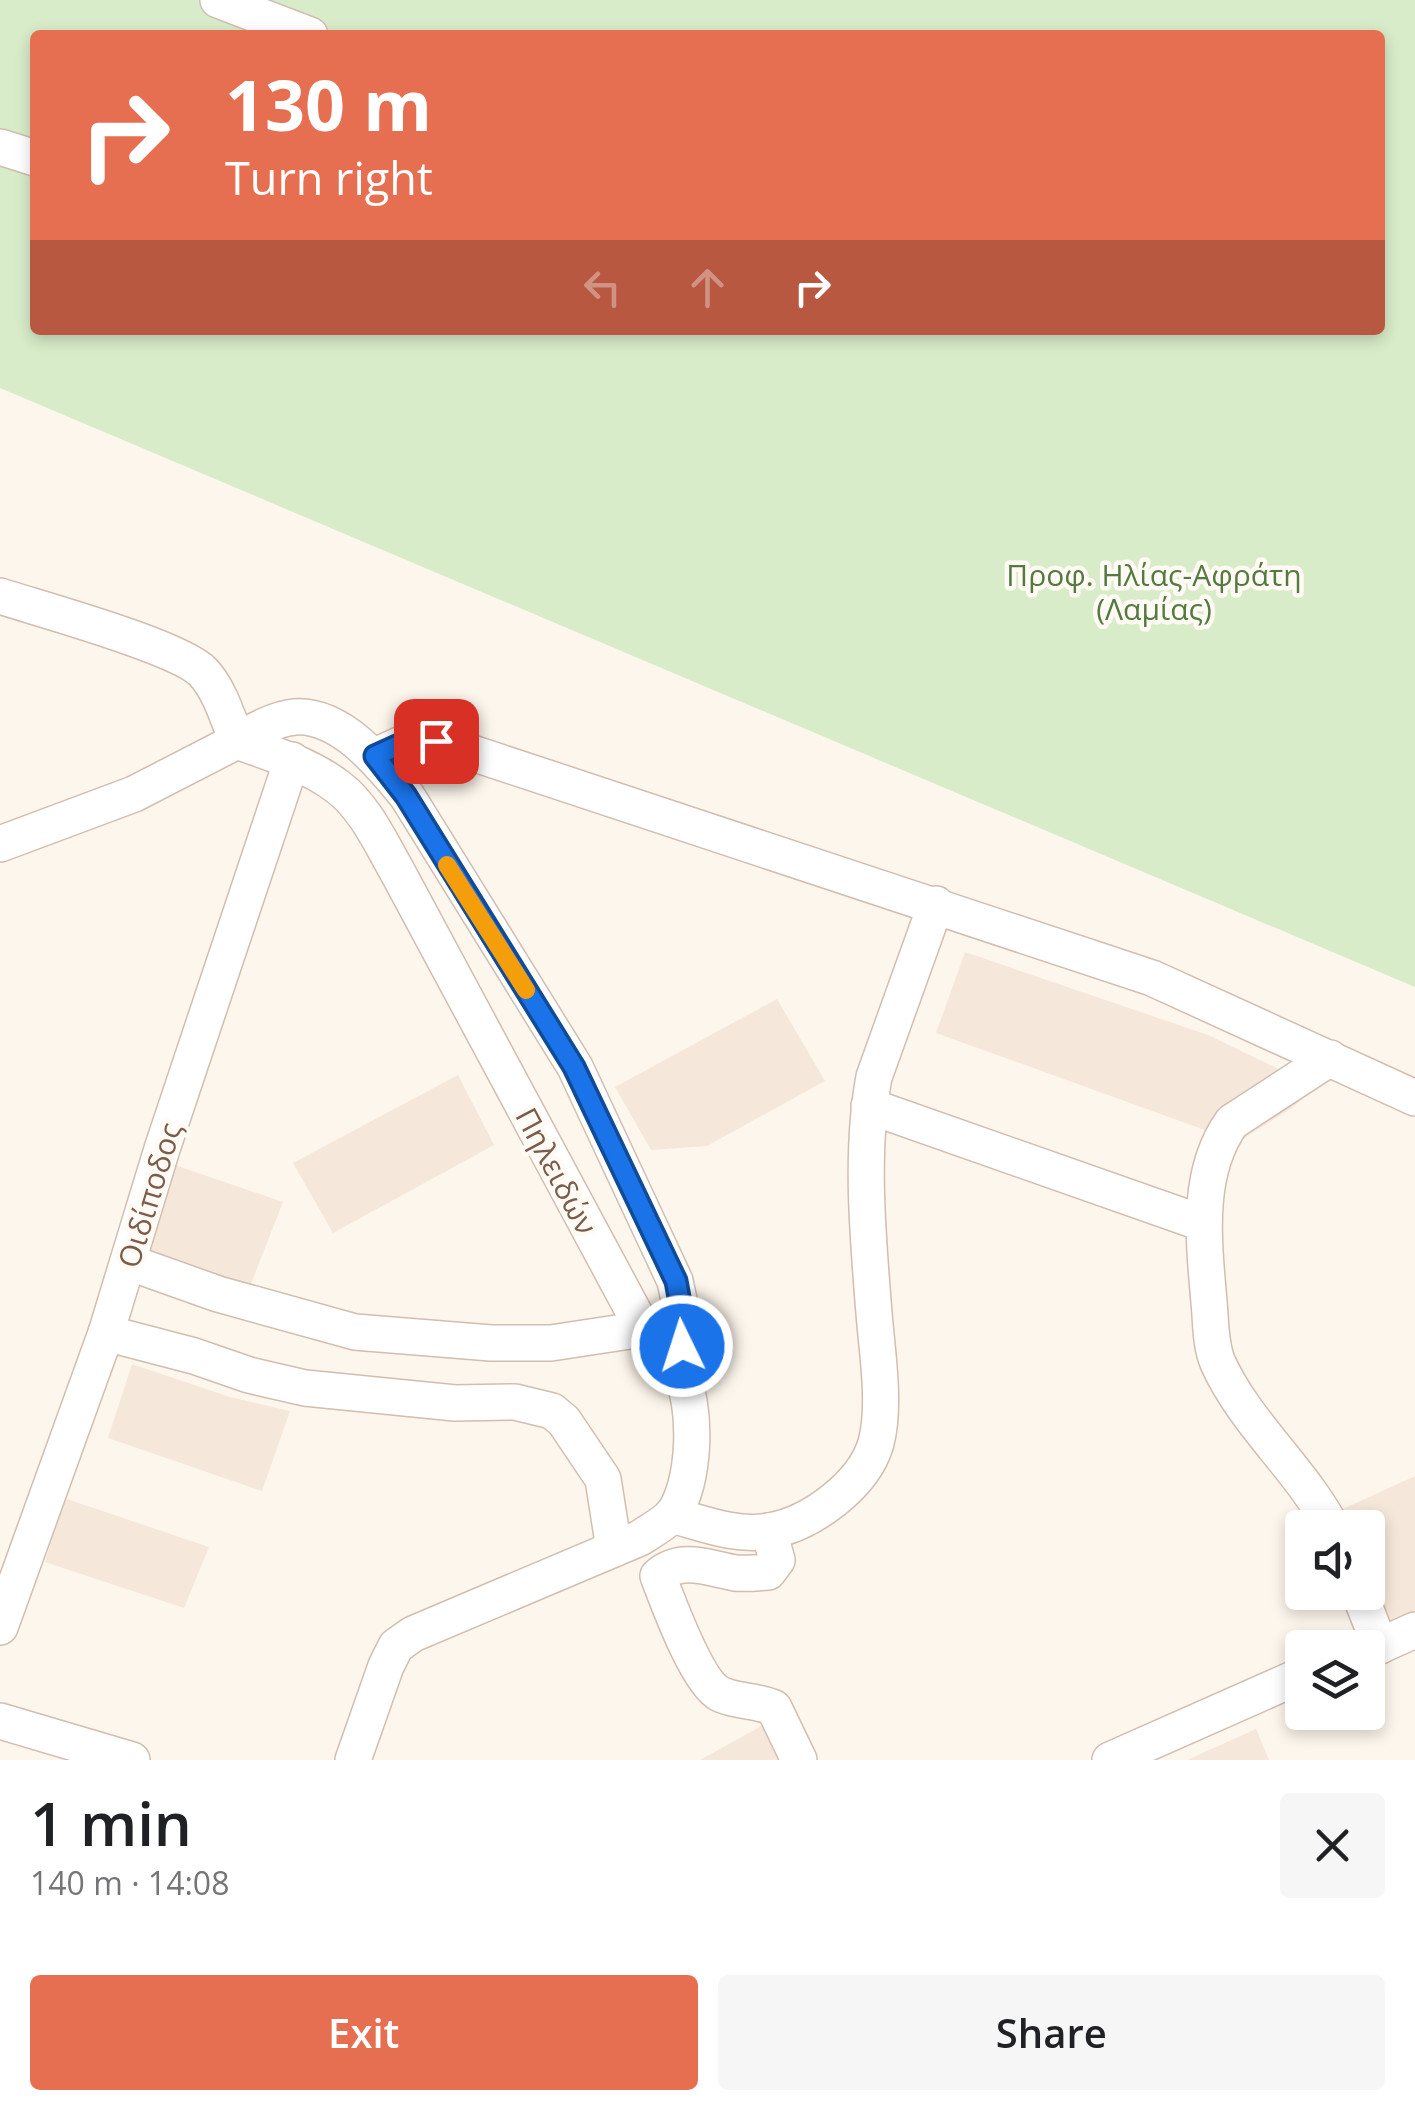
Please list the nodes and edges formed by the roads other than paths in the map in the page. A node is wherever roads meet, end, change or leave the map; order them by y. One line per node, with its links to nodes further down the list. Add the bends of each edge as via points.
1 (218, 0): 2 (street)
2 (297, 30)
3 (0, 147): 4 (street)
4 (30, 156)
5 (0, 596): 6 (street, via 146,644 202,671)
6 (237, 741): 7 (street, via 296,717 332,728); 8 (street, Πηλειδών); 9 (street, via 134,794)
7 (375, 756): 10 (street, via 406,742 436,741); 18 (street, via 574,1067 676,1281)
8 (292, 760): 15 (street, Οιδίποδος); 16 (street, Πηλειδών, via 341,788 378,837)
9 (0, 844)
10 (936, 904): 11 (street, via 1152,978); 13 (street)
11 (1330, 1058): 12 (street); 14 (street, via 1232,1122 1213,1165)
12 (1415, 1098)
13 (869, 1106): 14 (street); 21 (street, via 877,1439 868,1464 833,1502)
14 (1202, 1223): 19 (street, via 1216,1358)
15 (128, 1262): 16 (street, via 355,1332 551,1343); 17 (street, Οιδίποδος)
16 (643, 1329): 18 (street, Πηλειδών)
17 (106, 1332): 22 (street, via 305,1388 455,1403 516,1402 552,1411 603,1479); 23 (street, Οιδίποδος)
18 (681, 1373): 20 (street, Πηλειδών, via 692,1458)
19 (1319, 1510)
20 (672, 1515): 21 (street, via 714,1528); 22 (street)
21 (769, 1531): 31 (street, via 777,1560 768,1572 686,1564 658,1576 709,1686 774,1708)
22 (614, 1550): 30 (street, via 396,1646)
23 (0, 1627)
24 (1415, 1630): 25 (street)
25 (1385, 1644)
26 (1285, 1681): 28 (street)
27 (0, 1720): 29 (street)
28 (1176, 1747): 32 (street)
29 (132, 1760)
30 (353, 1760)
31 (799, 1760)
32 (1110, 1760)

